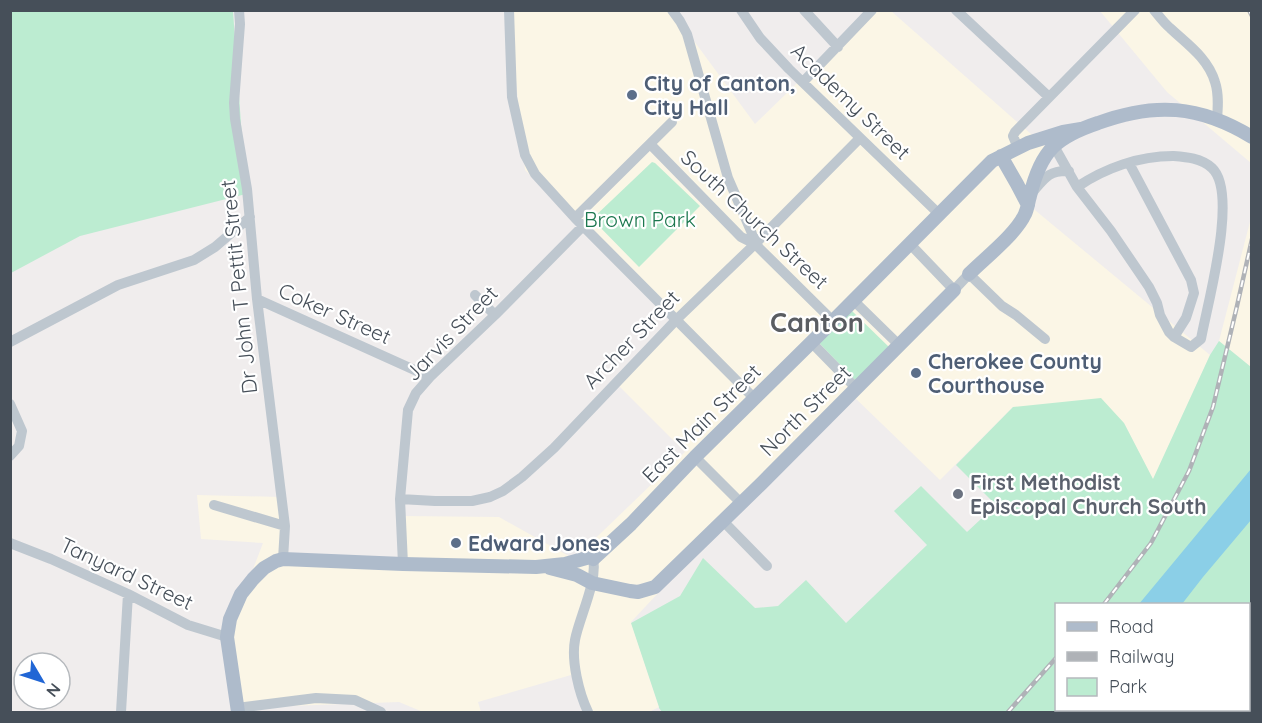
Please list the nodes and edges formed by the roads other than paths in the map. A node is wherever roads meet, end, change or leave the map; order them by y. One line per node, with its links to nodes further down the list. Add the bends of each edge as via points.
1 (239, 10): 27 (street, Dr John T Pettit Street, via 234,103)
2 (509, 10): 28 (street, via 512,97 525,155 535,174)
3 (672, 10): 30 (street, via 687,34 728,178)
4 (741, 10): 11 (street, Academy Street, via 760,39)
5 (804, 10): 10 (street)
6 (872, 10): 10 (street)
7 (956, 10): 12 (street)
8 (1135, 10): 12 (street)
9 (1154, 10): 13 (street, via 1200,55 1213,75)
10 (838, 46): 11 (street)
11 (802, 82): 17 (street, Academy Street)
12 (1049, 98): 20 (street, via 1015,132)
13 (1217, 119): 15 (main road, via 1175,109 1153,110 1109,118); 16 (main road)
14 (672, 122): 18 (street)
15 (1081, 129): 19 (main road, North Street); 20 (main road, East Main Street)
16 (1251, 137)
17 (860, 138): 26 (street, Academy Street); 30 (street, Archer Street)
18 (650, 144): 28 (street); 30 (street, South Church Street, via 741,237)
19 (1054, 146): 23 (street); 25 (main road, North Street, via 1043,160)
20 (1018, 148): 21 (main road, East Main Street)
21 (1001, 156): 25 (main road); 26 (main road, East Main Street)
22 (1129, 163): 24 (street, via 1095,175); 40 (street, via 1191,280 1194,293 1186,318); 40 (street, via 1148,157 1190,158 1203,162 1219,178 1223,196 1221,231 1201,339 1191,347)
23 (1068, 171): 24 (street); 25 (street, via 1050,174)
24 (1077, 187): 40 (street, via 1149,287)
25 (1029, 201): 32 (main road, North Street, via 1014,230)
26 (939, 214): 31 (main road, East Main Street)
27 (250, 218): 35 (street, Dr John T Pettit Street); 42 (street, via 194,260 118,285)
28 (575, 218): 29 (street)
29 (583, 226): 37 (street, Jarvis Street); 38 (street)
30 (755, 244): 38 (street, Archer Street); 39 (street, South Church Street)
31 (910, 244): 33 (street); 36 (main road, East Main Street)
32 (969, 274): 33 (street, North Street); 41 (street)
33 (954, 290): 44 (main road, North Street)
34 (475, 295): 37 (street)
35 (257, 299): 45 (street, Coker Street); 57 (street, Dr John T Pettit Street)
36 (854, 300): 39 (main road, East Main Street); 44 (street)
37 (495, 315): 45 (street, Jarvis Street)
38 (676, 319): 47 (street); 53 (street, Archer Street, via 554,448 503,491 472,501)
39 (834, 321): 43 (main road, East Main Street)
40 (1174, 337)
41 (1045, 339)
42 (10, 342)
43 (811, 342): 46 (street); 47 (main road, East Main Street)
44 (899, 345): 46 (main road, North Street)
45 (430, 377): 53 (street, Jarvis Street, via 408,410)
46 (856, 388): 54 (main road, North Street)
47 (755, 399): 52 (main road, East Main Street)
48 (10, 404): 50 (street)
49 (10, 424): 50 (street)
50 (18, 436): 51 (street, via 19,446)
51 (10, 456)
52 (695, 458): 54 (street); 60 (main road, East Main Street)
53 (400, 499): 61 (street, Jarvis Street)
54 (741, 503): 56 (main road, North Street)
55 (213, 505): 57 (street)
56 (723, 521): 62 (street); 64 (main road, North Street, via 655,587 638,592)
57 (285, 526): 59 (street, Dr John T Pettit Street)
58 (10, 543): 65 (street, Tanyard Street)
59 (283, 559): 61 (main road); 66 (main road, via 264,568 241,594)
60 (593, 559): 63 (main road); 64 (street)
61 (404, 564): 63 (main road)
62 (767, 566)
63 (547, 567): 64 (main road)
64 (592, 583): 70 (street, via 573,656)
65 (128, 594): 66 (street, Tanyard Street, via 188,625); 68 (street)
66 (227, 637): 67 (main road)
67 (237, 710): 69 (street, via 316,698 355,700)
68 (121, 712)
69 (381, 712)
70 (588, 712)

